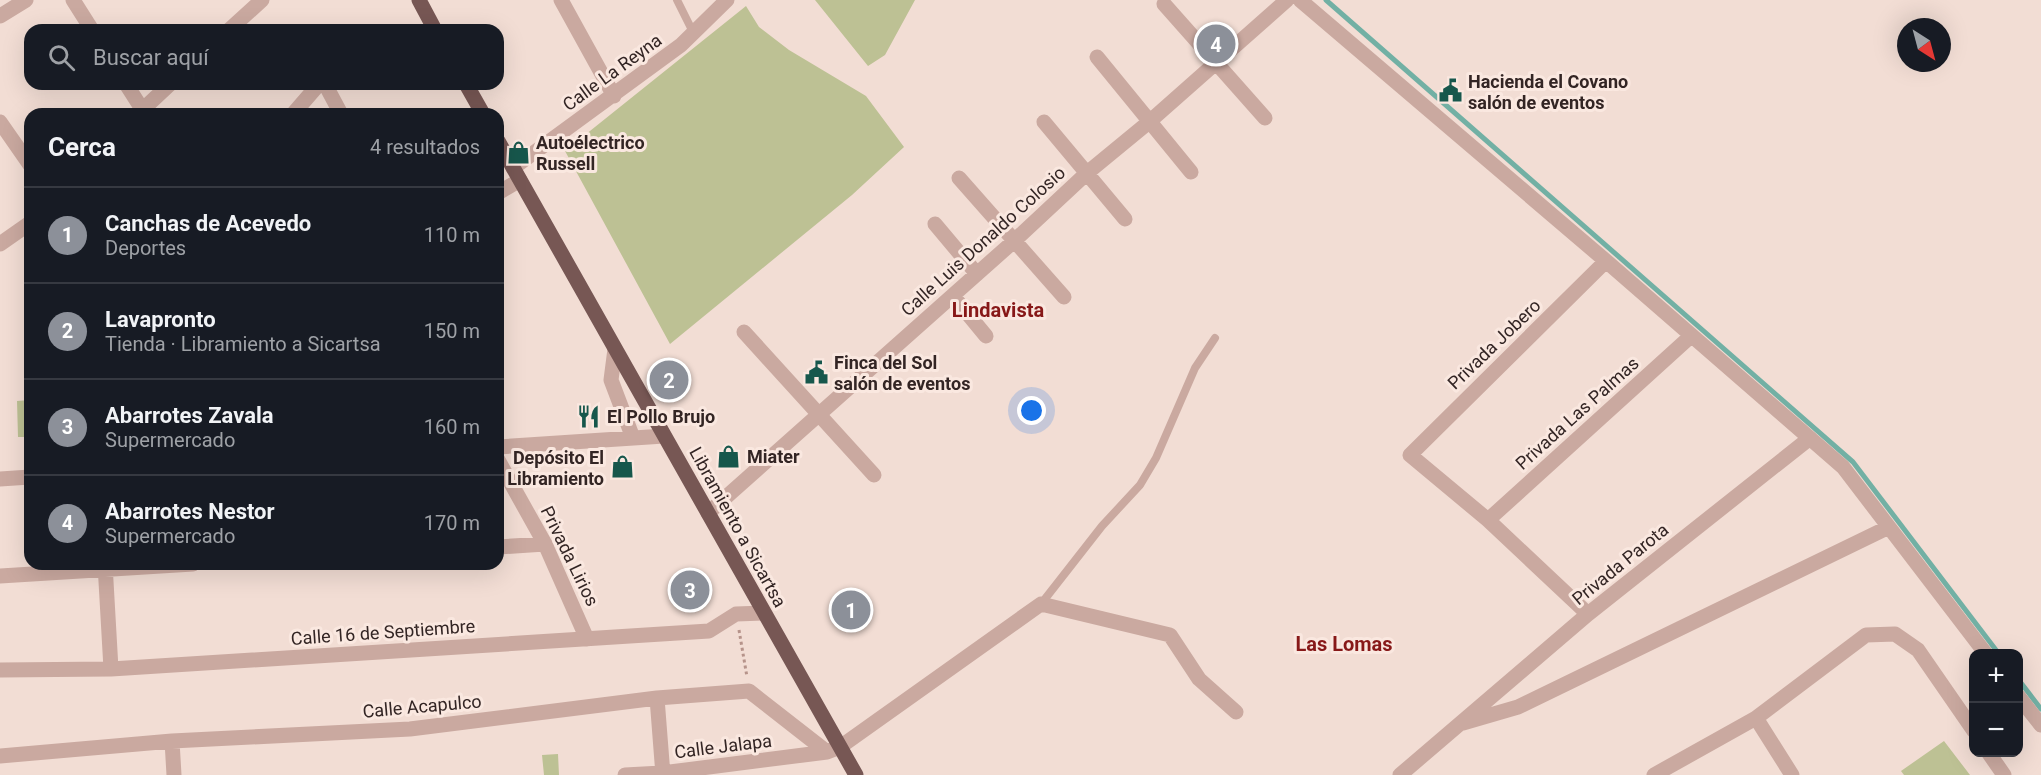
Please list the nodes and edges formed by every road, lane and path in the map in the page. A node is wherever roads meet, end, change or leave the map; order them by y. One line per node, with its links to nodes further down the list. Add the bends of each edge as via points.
1 (26, 0): 11 (street)
2 (73, 0): 12 (street)
3 (262, 0): 13 (street)
4 (419, 0): 14 (main road)
5 (561, 0): 23 (street)
6 (677, 0): 15 (lane)
7 (727, 0): 15 (street, Calle La Reyna)
8 (1287, 0): 17 (street, Calle Luis Donaldo Colosio)
9 (1300, 0): 45 (street)
10 (1164, 4): 17 (street)
11 (0, 16)
12 (88, 24)
13 (236, 24)
14 (432, 24)
15 (693, 32): 23 (street, Calle La Reyna)
16 (1096, 57): 32 (street)
17 (1216, 63): 29 (street); 32 (street, Calle Luis Donaldo Colosio)
18 (129, 90): 24 (street)
19 (164, 90): 25 (street)
20 (313, 90): 26 (street)
21 (328, 90): 27 (street)
22 (469, 90): 28 (main road)
23 (614, 96): 37 (street, Calle La Reyna)
24 (138, 108)
25 (144, 108)
26 (298, 108)
27 (338, 108)
28 (480, 108)
29 (1265, 118)
30 (0, 122): 34 (street)
31 (1044, 122): 36 (street)
32 (1149, 122): 35 (street); 36 (street, Calle Luis Donaldo Colosio)
33 (504, 152): 37 (main road, Libramiento a Sicartsa)
34 (24, 156)
35 (1191, 172)
36 (1087, 173): 40 (street); 43 (street, Calle Luis Donaldo Colosio)
37 (516, 174): 39 (street, Calle La Reyna); 53 (main road, Libramiento a Sicartsa)
38 (959, 178): 43 (street)
39 (504, 187)
40 (1125, 219)
41 (935, 224): 46 (street)
42 (24, 227): 44 (street)
43 (1014, 241): 46 (street, Calle Luis Donaldo Colosio); 48 (street)
44 (0, 244)
45 (1606, 261): 51 (street); 64 (street, Privada Jobero, via 1410,455)
46 (977, 274): 47 (street, Calle Luis Donaldo Colosio)
47 (952, 296): 50 (street); 54 (street, Calle Luis Donaldo Colosio)
48 (1064, 297)
49 (744, 332): 54 (street)
50 (986, 336)
51 (1691, 336): 57 (street); 64 (street, Privada Las Palmas)
52 (1215, 338): 71 (lane, via 1195,368 1140,485)
53 (615, 349): 55 (main road, Libramiento a Sicartsa); 56 (street, via 611,380)
54 (819, 414): 60 (street); 63 (street, Calle Luis Donaldo Colosio)
55 (664, 436): 56 (street); 63 (main road, Libramiento a Sicartsa)
56 (633, 438): 58 (street)
57 (1810, 438): 65 (street, via 1843,467); 74 (street, Privada Parota)
58 (504, 447)
59 (504, 471): 66 (street, Privada Lirios)
60 (874, 475)
61 (24, 477): 62 (street)
62 (0, 479)
63 (708, 513): 72 (main road, Libramiento a Sicartsa)
64 (1488, 520): 74 (street)
65 (1889, 527): 76 (street); 85 (street, via 1518,707)
66 (545, 544): 67 (street); 75 (street, Privada Lirios)
67 (504, 547)
68 (64, 570): 70 (street)
69 (106, 570): 77 (street)
70 (0, 576)
71 (1041, 604): 82 (street, via 1170,635 1199,679); 88 (street)
72 (764, 613): 73 (street); 88 (main road, Libramiento a Sicartsa)
73 (736, 614): 75 (street, Calle 16 de Septiembre, via 709,631); 79 (path)
74 (1588, 614): 85 (street, Privada Parota)
75 (587, 639): 77 (street, Calle 16 de Septiembre)
76 (1982, 649)
77 (111, 669): 78 (street, Calle 16 de Septiembre)
78 (0, 670)
79 (749, 691): 80 (street, Calle Acapulco); 88 (street)
80 (657, 698): 87 (street, Calle Acapulco, via 410,729); 93 (street)
81 (2023, 701): 86 (street)
82 (1236, 712)
83 (1756, 718): 84 (street, via 1866,635 1895,634 1917,650); 92 (street); 97 (street)
84 (1969, 724)
85 (1457, 725): 96 (street, Privada Parota)
86 (2041, 725)
87 (172, 741): 89 (street, Calle Acapulco); 94 (street)
88 (833, 749): 91 (main road, Libramiento a Sicartsa); 93 (street, Calle Jalapa)
89 (0, 756)
90 (1991, 757): 98 (street)
91 (852, 771)
92 (1661, 773)
93 (662, 774): 95 (street, Calle Jalapa)
94 (174, 775)
95 (625, 775)
96 (1400, 775)
97 (1792, 775)
98 (2004, 775)

